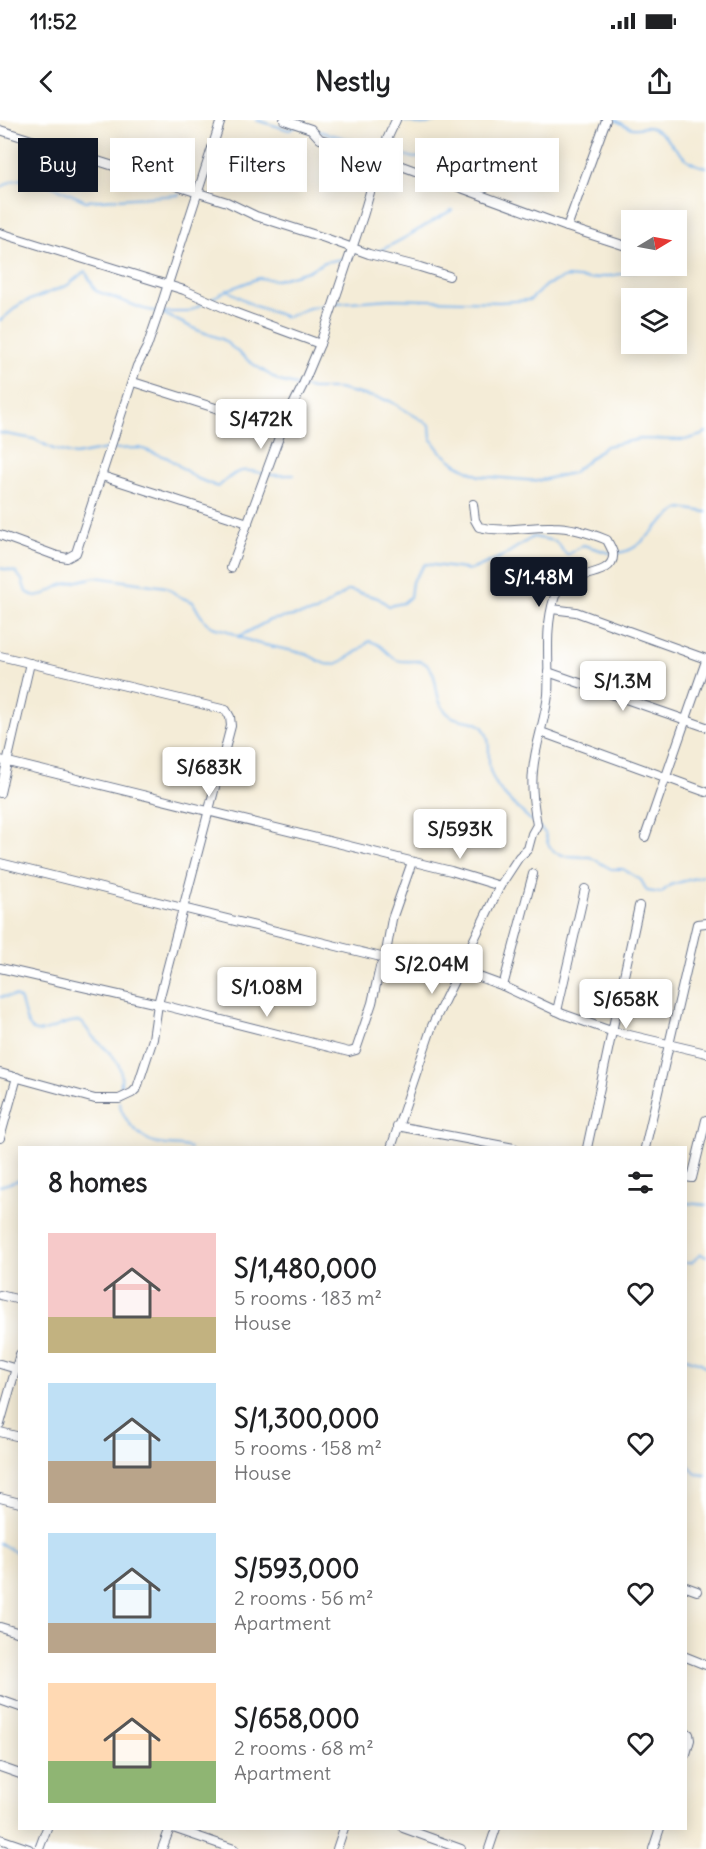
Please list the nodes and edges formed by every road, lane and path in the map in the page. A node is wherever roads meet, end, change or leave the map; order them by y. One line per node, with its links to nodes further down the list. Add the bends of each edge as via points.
1 (221, 120): 10 (street)
2 (284, 120): 6 (street, via 311,129)
3 (396, 120): 7 (street)
4 (606, 120): 11 (street)
5 (0, 130): 10 (street)
6 (319, 138)
7 (387, 138)
8 (403, 166): 11 (street)
9 (369, 192): 14 (street)
10 (198, 193): 14 (street); 16 (street)
11 (567, 227): 13 (street)
12 (0, 233): 16 (street)
13 (621, 244)
14 (352, 247): 15 (street); 17 (street)
15 (449, 276)
16 (167, 286): 17 (street); 18 (street)
17 (320, 344): 19 (street)
18 (133, 382): 19 (street); 20 (street)
19 (282, 429): 22 (street)
20 (102, 476): 22 (street); 23 (street, via 76,553 67,558 57,556)
21 (473, 504): 25 (street, via 479,527 494,531 553,526 607,540 613,554 611,563 600,572 566,581 557,590)
22 (248, 523): 24 (street)
23 (0, 535)
24 (231, 568)
25 (552, 609): 27 (street, via 576,612); 29 (street, via 546,655)
26 (0, 656): 28 (street)
27 (706, 660): 30 (street)
28 (30, 663): 33 (street); 37 (street, via 226,710 231,726)
29 (548, 672): 30 (street); 32 (street)
30 (686, 720): 31 (street); 34 (street)
31 (706, 727)
32 (541, 732): 34 (street); 42 (street, via 532,771 537,825 528,849)
33 (4, 761): 35 (street); 37 (street)
34 (666, 778): 36 (street); 38 (street)
35 (0, 792)
36 (706, 792)
37 (209, 812): 39 (street); 45 (street)
38 (645, 837)
39 (412, 862): 42 (street); 47 (street, via 392,919)
40 (0, 863): 45 (street)
41 (533, 874): 50 (street)
42 (500, 886): 49 (street)
43 (585, 889): 52 (street)
44 (639, 906): 53 (street)
45 (184, 909): 47 (street); 51 (street)
46 (706, 923): 54 (street, via 697,924)
47 (385, 958): 51 (street, via 359,1043 356,1050 349,1052)
48 (0, 968): 51 (street)
49 (460, 970): 50 (street); 59 (street, via 432,1026)
50 (503, 986): 52 (street)
51 (158, 1004): 57 (street, via 153,1039 132,1093 119,1099 95,1099)
52 (557, 1011): 53 (street)
53 (612, 1032): 54 (street); 63 (street)
54 (669, 1045): 55 (street); 64 (street)
55 (706, 1053)
56 (0, 1073): 57 (street)
57 (17, 1077): 60 (street)
58 (706, 1120): 65 (street, via 692,1178)
59 (397, 1126): 61 (street); 62 (street)
60 (0, 1138)
61 (392, 1146)
62 (503, 1146)
63 (587, 1146)
64 (645, 1146)
65 (687, 1177)
66 (0, 1295): 67 (street)
67 (18, 1300)
68 (0, 1364): 69 (street)
69 (17, 1369): 70 (street)
70 (0, 1424)
71 (0, 1432): 72 (street)
72 (18, 1436)
73 (0, 1498): 74 (street)
74 (18, 1502)
75 (687, 1587): 76 (street)
76 (697, 1591)
77 (0, 1627): 78 (street)
78 (18, 1632)
79 (687, 1657): 80 (street)
80 (706, 1665)
81 (0, 1700): 82 (street)
82 (18, 1706)
83 (687, 1733): 84 (street)
84 (687, 1750)
85 (0, 1767): 86 (street)
86 (18, 1773)
87 (46, 1830): 96 (street)
88 (170, 1830): 97 (street)
89 (177, 1830): 98 (street)
90 (343, 1830): 99 (street)
91 (409, 1830): 100 (street)
92 (495, 1830): 101 (street)
93 (659, 1830): 102 (street)
94 (0, 1840): 95 (street)
95 (29, 1849)
96 (39, 1849)
97 (162, 1849)
98 (234, 1849)
99 (337, 1849)
100 (461, 1849)
101 (489, 1849)
102 (653, 1849)

